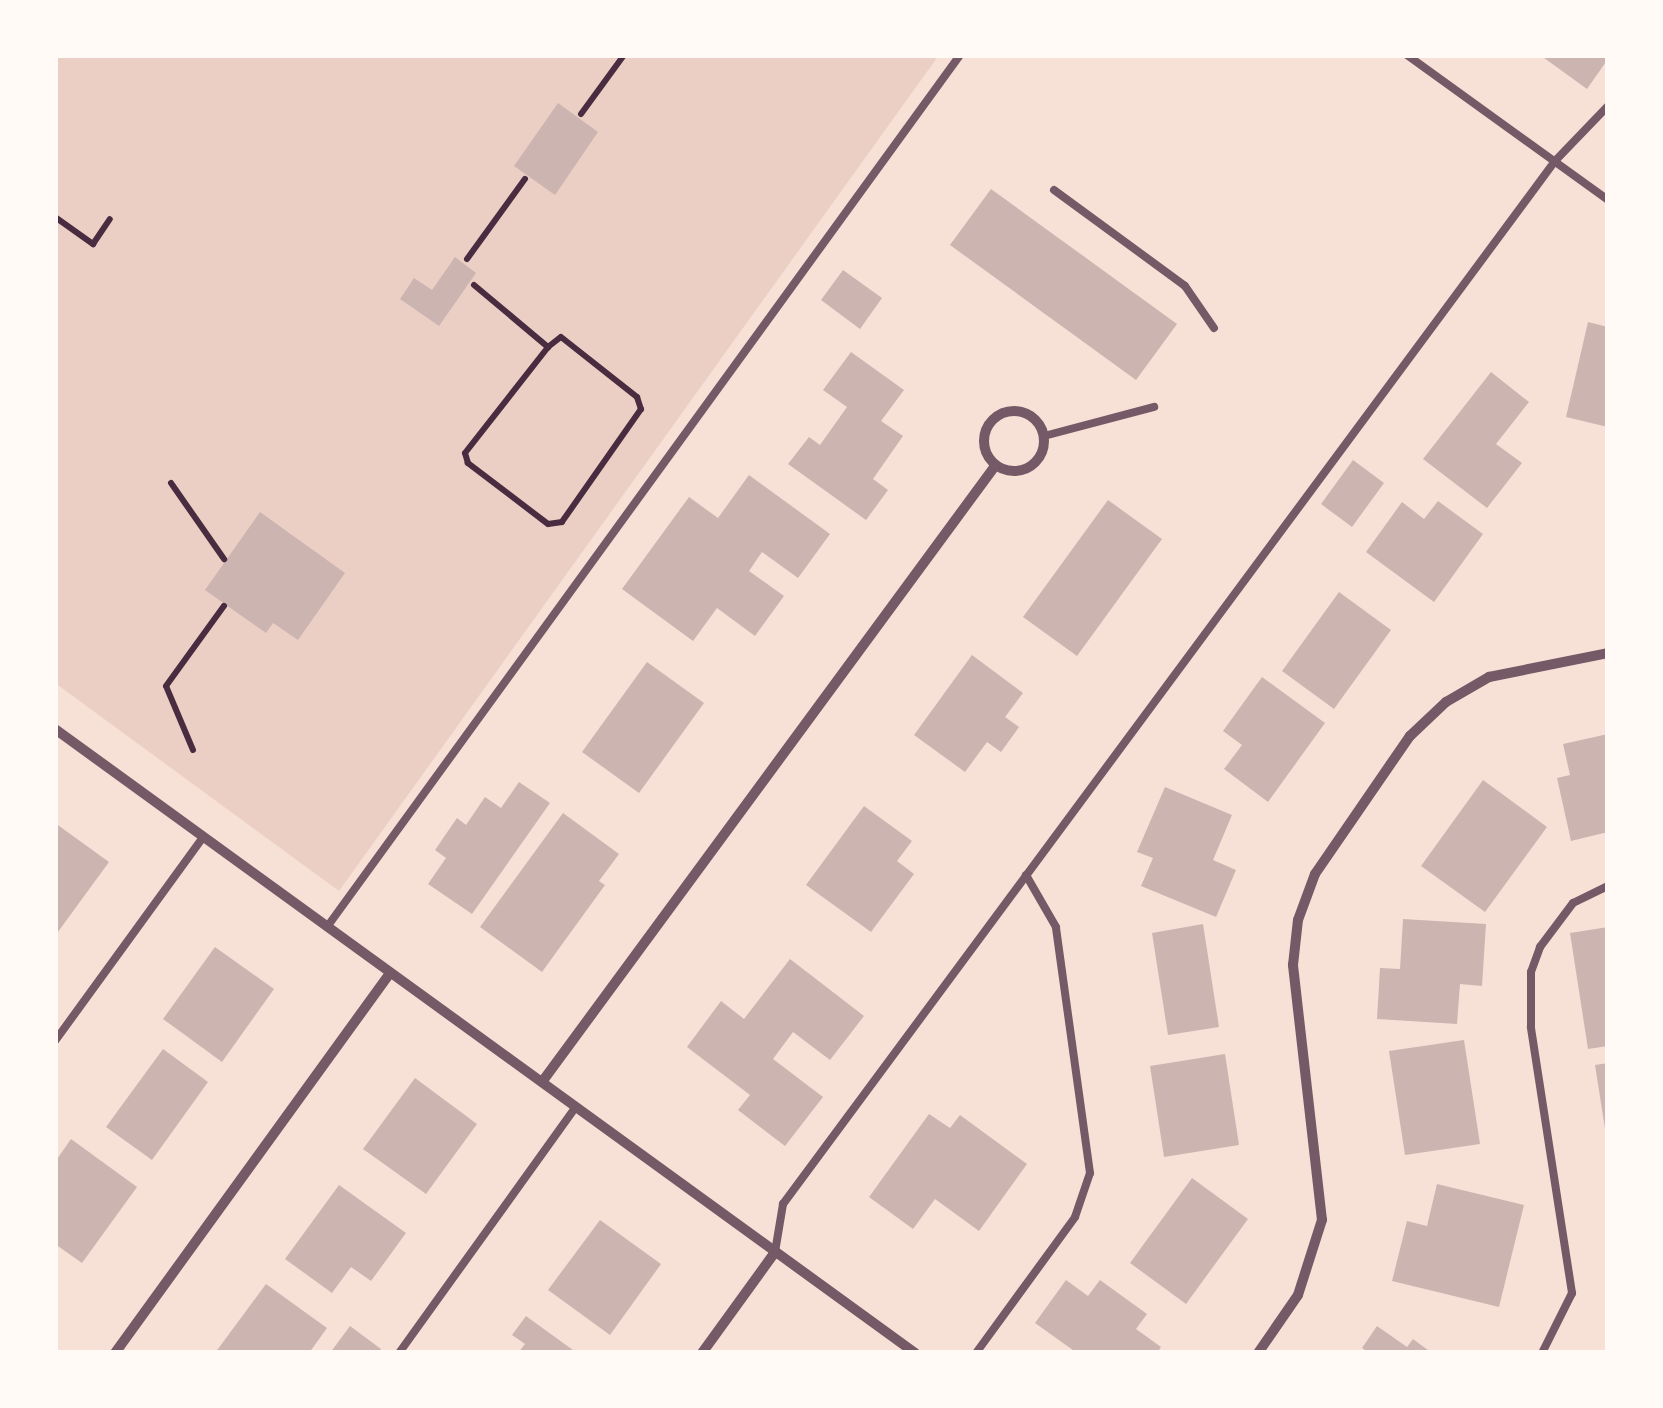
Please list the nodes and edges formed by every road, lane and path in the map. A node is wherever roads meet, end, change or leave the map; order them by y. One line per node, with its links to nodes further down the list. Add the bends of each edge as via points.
1 (624, 55): 5 (path)
2 (960, 55): 28 (lane)
3 (1408, 55): 6 (lane)
4 (1608, 106): 6 (lane)
5 (582, 114)
6 (1555, 161): 9 (lane); 26 (lane)
7 (526, 179): 12 (path)
8 (1054, 190): 14 (lane, via 1185,286)
9 (1608, 200)
10 (55, 217): 11 (path, via 93,244)
11 (110, 219)
12 (467, 259)
13 (474, 285): 15 (path)
14 (1214, 328)
15 (548, 347): 15 (path, via 561,338 638,397 642,410 562,522 548,524 468,463 465,453)
16 (1154, 407): 17 (lane)
17 (1044, 436): 18 (street, via 1034,464 1014,472); 18 (street, via 1027,413 998,414 983,439)
18 (995, 466): 31 (street)
19 (170, 483): 20 (path)
20 (224, 559)
21 (224, 606): 24 (path, via 166,686)
22 (1608, 653): 39 (street, via 1489,677 1446,702 1410,736 1316,874 1298,920 1293,964 1322,1220 1309,1271)
23 (55, 728): 25 (street)
24 (194, 750)
25 (203, 836): 28 (street); 30 (lane)
26 (1026, 876): 33 (lane, via 783,1204); 38 (lane, via 1056,927 1090,1173 1075,1217)
27 (1608, 886): 40 (lane, via 1573,902 1540,946 1532,972 1531,1027 1572,1293)
28 (327, 927): 29 (street)
29 (390, 973): 31 (street); 34 (street)
30 (55, 1041)
31 (542, 1082): 32 (street)
32 (576, 1107): 33 (street); 35 (lane)
33 (775, 1252): 36 (street); 37 (street)
34 (115, 1353)
35 (399, 1353)
36 (702, 1353)
37 (915, 1353)
38 (976, 1353)
39 (1258, 1353)
40 (1542, 1353)

